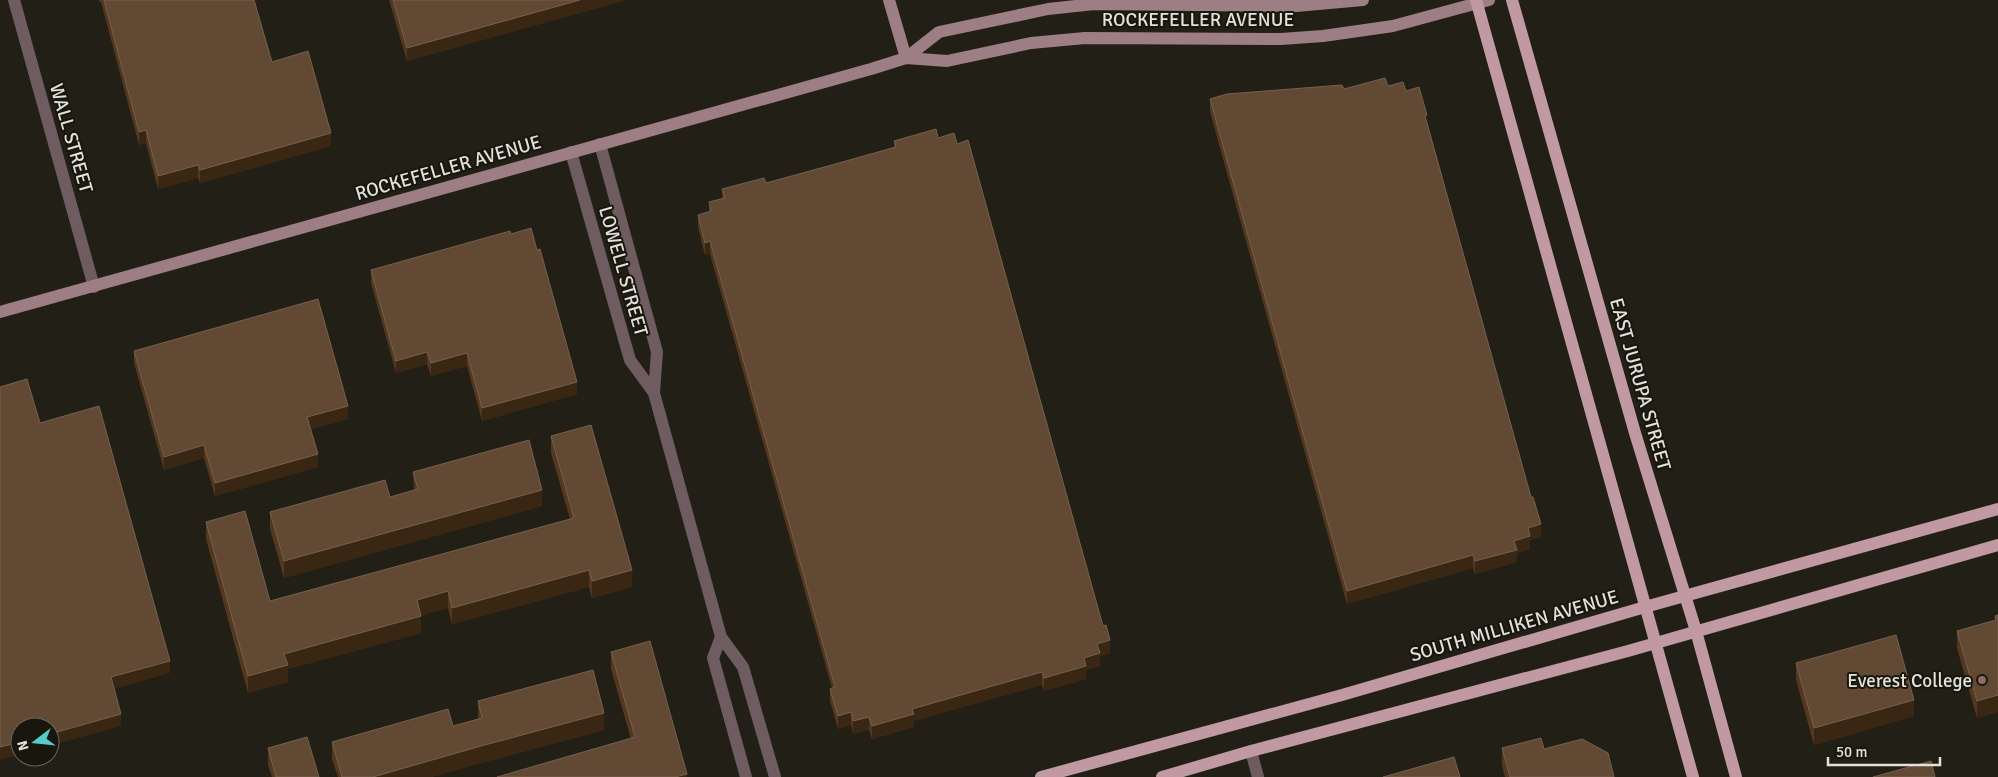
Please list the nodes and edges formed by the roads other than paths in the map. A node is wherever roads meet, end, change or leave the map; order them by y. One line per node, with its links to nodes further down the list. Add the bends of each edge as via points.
1 (14, 0): 9 (street, WALL STREET)
2 (889, 0): 6 (street)
3 (1363, 0): 6 (street, ROCKEFELLER AVENUE, via 1296,6 1085,5 939,32)
4 (1512, 0): 14 (main road, EAST JURUPA STREET, via 1635,433)
5 (1481, 1): 6 (street, ROCKEFELLER AVENUE, via 1393,26 1323,36 1281,39 1085,38 1031,43 948,61); 15 (main road)
6 (906, 58): 7 (street, ROCKEFELLER AVENUE)
7 (600, 144): 8 (street, ROCKEFELLER AVENUE); 11 (street, LOWELL STREET, via 657,352)
8 (571, 152): 9 (street, ROCKEFELLER AVENUE); 11 (street, LOWELL STREET, via 630,360)
9 (94, 286): 10 (street, ROCKEFELLER AVENUE)
10 (0, 312)
11 (654, 393): 17 (street, LOWELL STREET)
12 (1998, 509): 14 (main road, SOUTH MILLIKEN AVENUE)
13 (1998, 546): 16 (main road)
14 (1685, 596): 15 (main road, SOUTH MILLIKEN AVENUE); 16 (main road, EAST JURUPA STREET)
15 (1645, 607): 18 (main road); 22 (main road, SOUTH MILLIKEN AVENUE, via 1342,695)
16 (1696, 631): 18 (main road); 26 (main road, EAST JURUPA STREET)
17 (721, 636): 20 (street, via 713,658); 21 (street, LOWELL STREET, via 743,667)
18 (1655, 643): 19 (main road); 25 (main road)
19 (1251, 751): 23 (main road); 24 (street)
20 (746, 777)
21 (775, 777)
22 (1041, 777)
23 (1162, 777)
24 (1258, 777)
25 (1693, 777)
26 (1736, 777)

